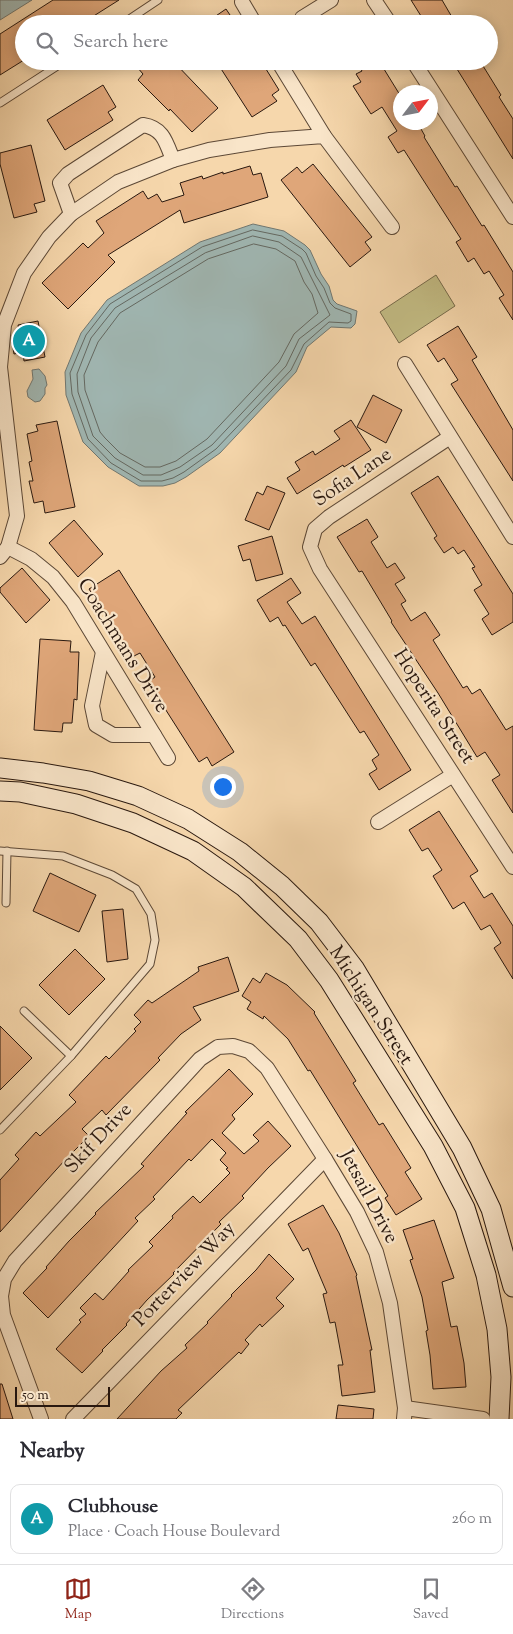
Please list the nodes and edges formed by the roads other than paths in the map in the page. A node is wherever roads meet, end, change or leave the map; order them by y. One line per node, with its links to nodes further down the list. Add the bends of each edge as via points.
1 (158, 0): 5 (lane)
2 (330, 0): 7 (street)
3 (374, 0): 8 (street)
4 (242, 2): 6 (street)
5 (136, 15)
6 (250, 15)
7 (307, 15)
8 (384, 15)
9 (50, 70): 12 (lane)
10 (284, 70): 13 (street)
11 (420, 70): 16 (street)
12 (0, 103)
13 (324, 136): 14 (street, via 270,140); 17 (street)
14 (173, 160): 15 (street, via 118,182); 15 (street, via 164,138 153,127 143,125 68,174 60,183)
15 (71, 214): 18 (street, via 49,237)
16 (513, 217)
17 (392, 227)
18 (6, 304): 20 (street, via 0,367)
19 (405, 364): 21 (street)
20 (4, 432): 23 (street, via 17,516)
21 (450, 437): 22 (street); 24 (street, Sofia Lane, via 328,517 315,529 310,547)
22 (513, 537)
23 (4, 552): 25 (street, Coachmans Drive, via 31,559 53,577 73,602)
24 (320, 569): 29 (street, Hoperita Street)
25 (103, 652): 26 (street, Coachmans Drive); 26 (street, via 92,706 96,725 113,735)
26 (154, 735): 27 (street, Coachmans Drive)
27 (168, 758)
28 (0, 768): 40 (street, Michigan Street, via 90,781 138,796 188,819 240,852 319,922 354,968 462,1148 491,1209)
29 (453, 775): 31 (street); 33 (street, Hoperita Street)
30 (0, 791): 45 (street, Michigan Street, via 76,804 133,824 193,851 244,887 298,939 329,980 433,1146 465,1208 486,1275 497,1329 501,1377)
31 (378, 822)
32 (4, 851): 34 (lane); 36 (lane, via 63,856 112,875 136,890 151,914 155,940 150,964)
33 (513, 867)
34 (6, 903)
35 (24, 1011): 36 (lane)
36 (72, 1056): 38 (lane)
37 (267, 1068): 39 (street, Jetsail Drive); 42 (street, Skif Drive, via 249,1051 233,1046 218,1047 200,1059 14,1261 4,1279 1,1296 4,1315)
38 (0, 1130)
39 (325, 1158): 41 (street, Jetsail Drive, via 376,1252 390,1304); 43 (street, Porterview Way)
40 (513, 1287)
41 (404, 1414): 44 (street)
42 (41, 1419)
43 (73, 1419)
44 (483, 1419)
45 (499, 1419)

